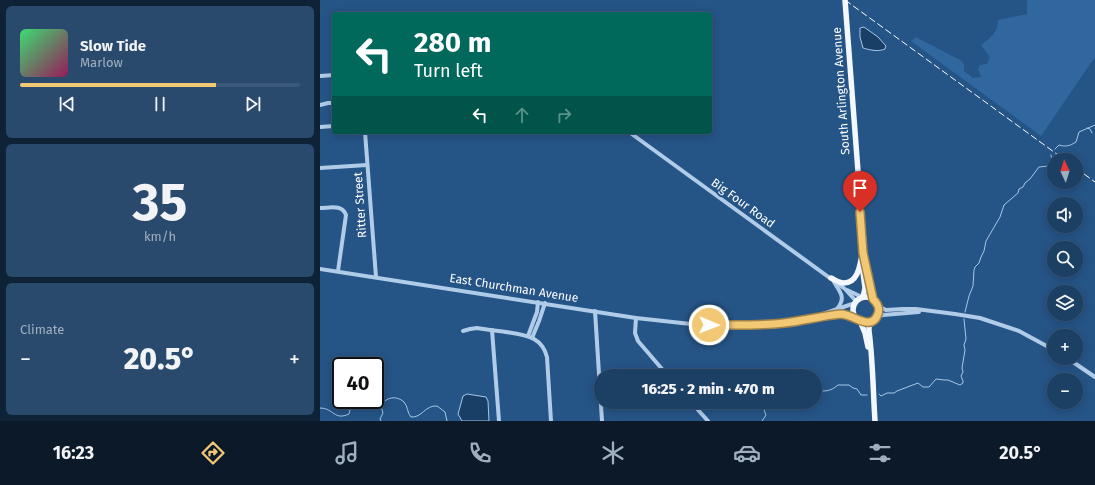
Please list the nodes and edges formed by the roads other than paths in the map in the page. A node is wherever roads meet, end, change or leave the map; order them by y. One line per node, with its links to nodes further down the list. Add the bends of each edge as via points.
1 (845, 0): 13 (main road, South Arlington Avenue)
2 (332, 75): 3 (street)
3 (320, 76)
4 (332, 103): 5 (street)
5 (320, 105)
6 (332, 126): 7 (street)
7 (320, 127)
8 (365, 134): 10 (street, Ritter Street)
9 (632, 134): 18 (street, Big Four Road)
10 (367, 165): 11 (street); 17 (street, Ritter Street)
11 (320, 168)
12 (320, 208): 16 (street, via 338,207 346,213)
13 (863, 253): 14 (main road); 21 (main road, South Arlington Avenue)
14 (861, 261): 18 (main road, via 858,272 851,280 844,283); 20 (main road, via 865,288)
15 (320, 269): 16 (street, East Churchman Avenue)
16 (338, 271): 17 (street, East Churchman Avenue)
17 (376, 277): 22 (street, East Churchman Avenue)
18 (831, 278): 19 (street, Big Four Road); 26 (street, via 842,298 842,304)
19 (845, 289): 20 (street, Big Four Road); 23 (street, Big Four Road)
20 (863, 297): 21 (main road); 23 (main road)
21 (873, 299): 25 (main road)
22 (538, 302): 24 (street, East Churchman Avenue); 35 (street)
23 (855, 302): 26 (street); 31 (main road, via 853,314)
24 (545, 303): 27 (street, East Churchman Avenue); 35 (street)
25 (878, 306): 28 (street, via 886,310); 30 (main road)
26 (837, 310): 32 (street)
27 (595, 311): 29 (street, East Churchman Avenue); 44 (street)
28 (926, 311): 30 (street, via 883,315); 36 (street, via 962,315 995,323 1019,331)
29 (636, 318): 32 (street, East Churchman Avenue, via 709,325 754,325); 39 (street, via 635,333 638,341)
30 (874, 319): 31 (main road, via 866,323); 38 (main road, via 869,327)
31 (859, 320): 32 (street, via 840,314); 38 (main road)
32 (796, 321)
33 (492, 330): 34 (street, via 477,328); 35 (street); 42 (street)
34 (463, 331)
35 (530, 337): 43 (street, via 541,344 545,352)
36 (1047, 346)
37 (1077, 365): 40 (street)
38 (872, 367): 46 (main road)
39 (662, 369)
40 (1095, 377)
41 (697, 409): 45 (street)
42 (499, 421)
43 (552, 421)
44 (602, 421)
45 (708, 421)
46 (875, 421)

